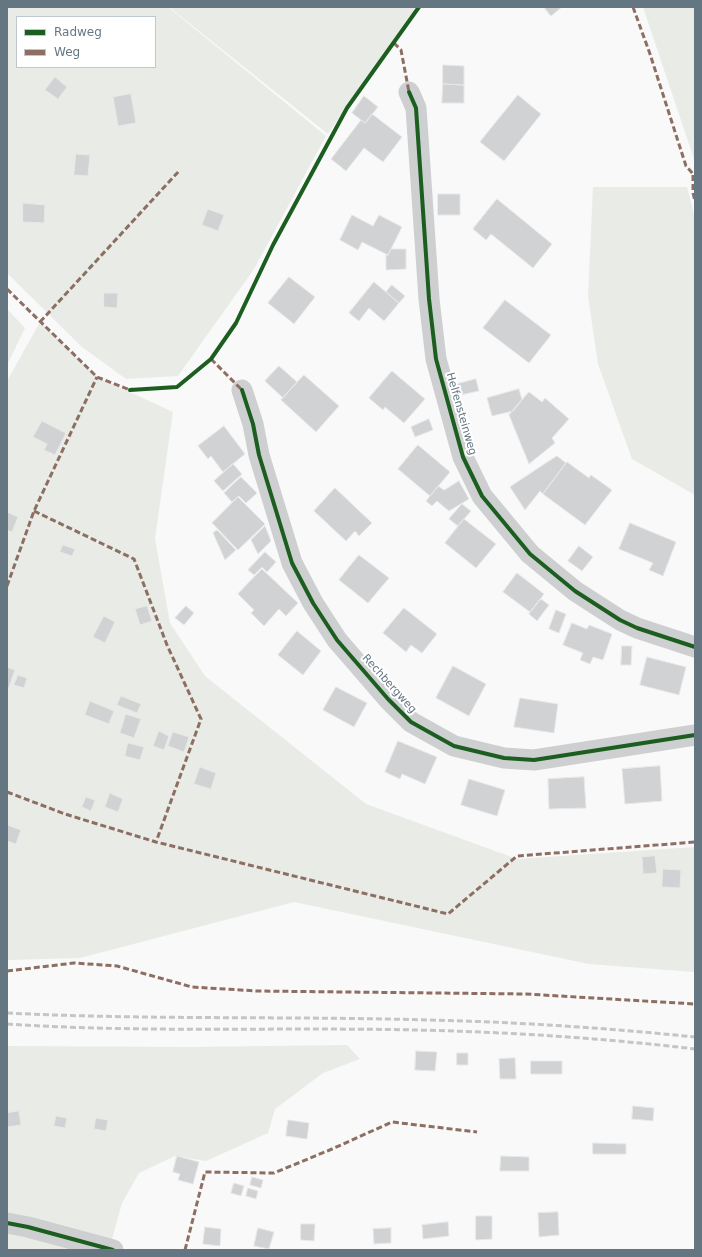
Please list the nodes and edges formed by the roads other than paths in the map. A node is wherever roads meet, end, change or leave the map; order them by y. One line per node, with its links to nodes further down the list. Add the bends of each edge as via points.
1 (409, 92): 3 (street, Helfensteinweg, via 416,108 436,359 463,456 482,496 530,554 576,591 620,620)
2 (242, 390): 4 (street, Rechbergweg, via 292,563 313,603 337,640 411,722 454,746 491,756 534,760)
3 (695, 647)
4 (695, 734)
5 (7, 1224): 6 (street, via 28,1227)
6 (113, 1250)

